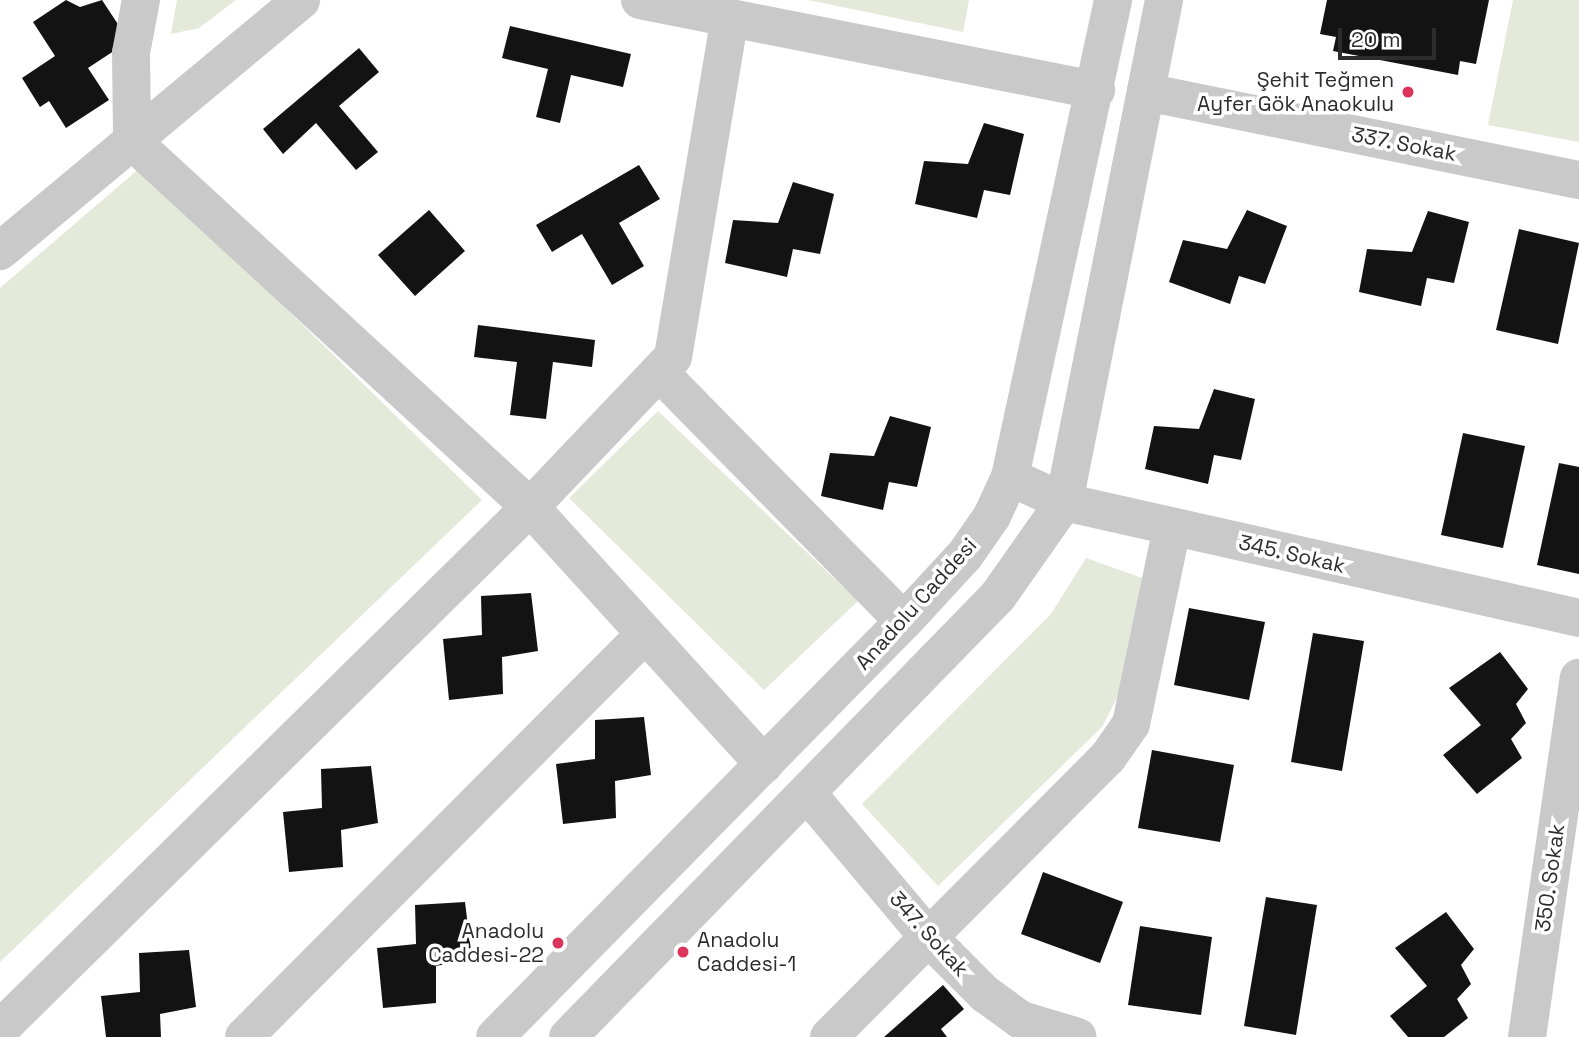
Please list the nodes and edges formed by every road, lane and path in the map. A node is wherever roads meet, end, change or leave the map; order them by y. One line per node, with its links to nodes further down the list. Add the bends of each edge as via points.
1 (141, 0): 9 (street, via 131,53)
2 (301, 0): 9 (street)
3 (640, 0): 6 (street)
4 (1113, 0): 7 (street, Anadolu Caddesi)
5 (1164, 0): 8 (street)
6 (730, 18): 7 (street); 12 (street, via 673,357)
7 (1096, 90): 13 (street, Anadolu Caddesi)
8 (1146, 92): 10 (street, 337. Sokak); 14 (street)
9 (132, 141): 11 (street); 15 (street)
10 (1579, 180)
11 (0, 251)
12 (659, 372): 15 (street); 18 (street)
13 (1010, 477): 14 (street, 345. Sokak); 18 (street, Anadolu Caddesi, via 965,555)
14 (1064, 502): 16 (street, 345. Sokak); 22 (street, via 998,596)
15 (530, 507): 19 (street); 24 (street)
16 (1172, 527): 17 (street, 345. Sokak); 23 (street, via 1131,724 1108,757)
17 (1579, 618)
18 (904, 621): 21 (street, Anadolu Caddesi)
19 (643, 636): 21 (street); 25 (street)
20 (1579, 678): 30 (street, 350. Sokak)
21 (764, 764): 26 (street, Anadolu Caddesi)
22 (807, 793): 23 (street, 347. Sokak); 27 (street)
23 (929, 938): 28 (street); 29 (street, 347. Sokak, via 985,995 1021,1020)
24 (0, 1029)
25 (244, 1037)
26 (495, 1037)
27 (568, 1037)
28 (829, 1037)
29 (1078, 1037)
30 (1527, 1037)

